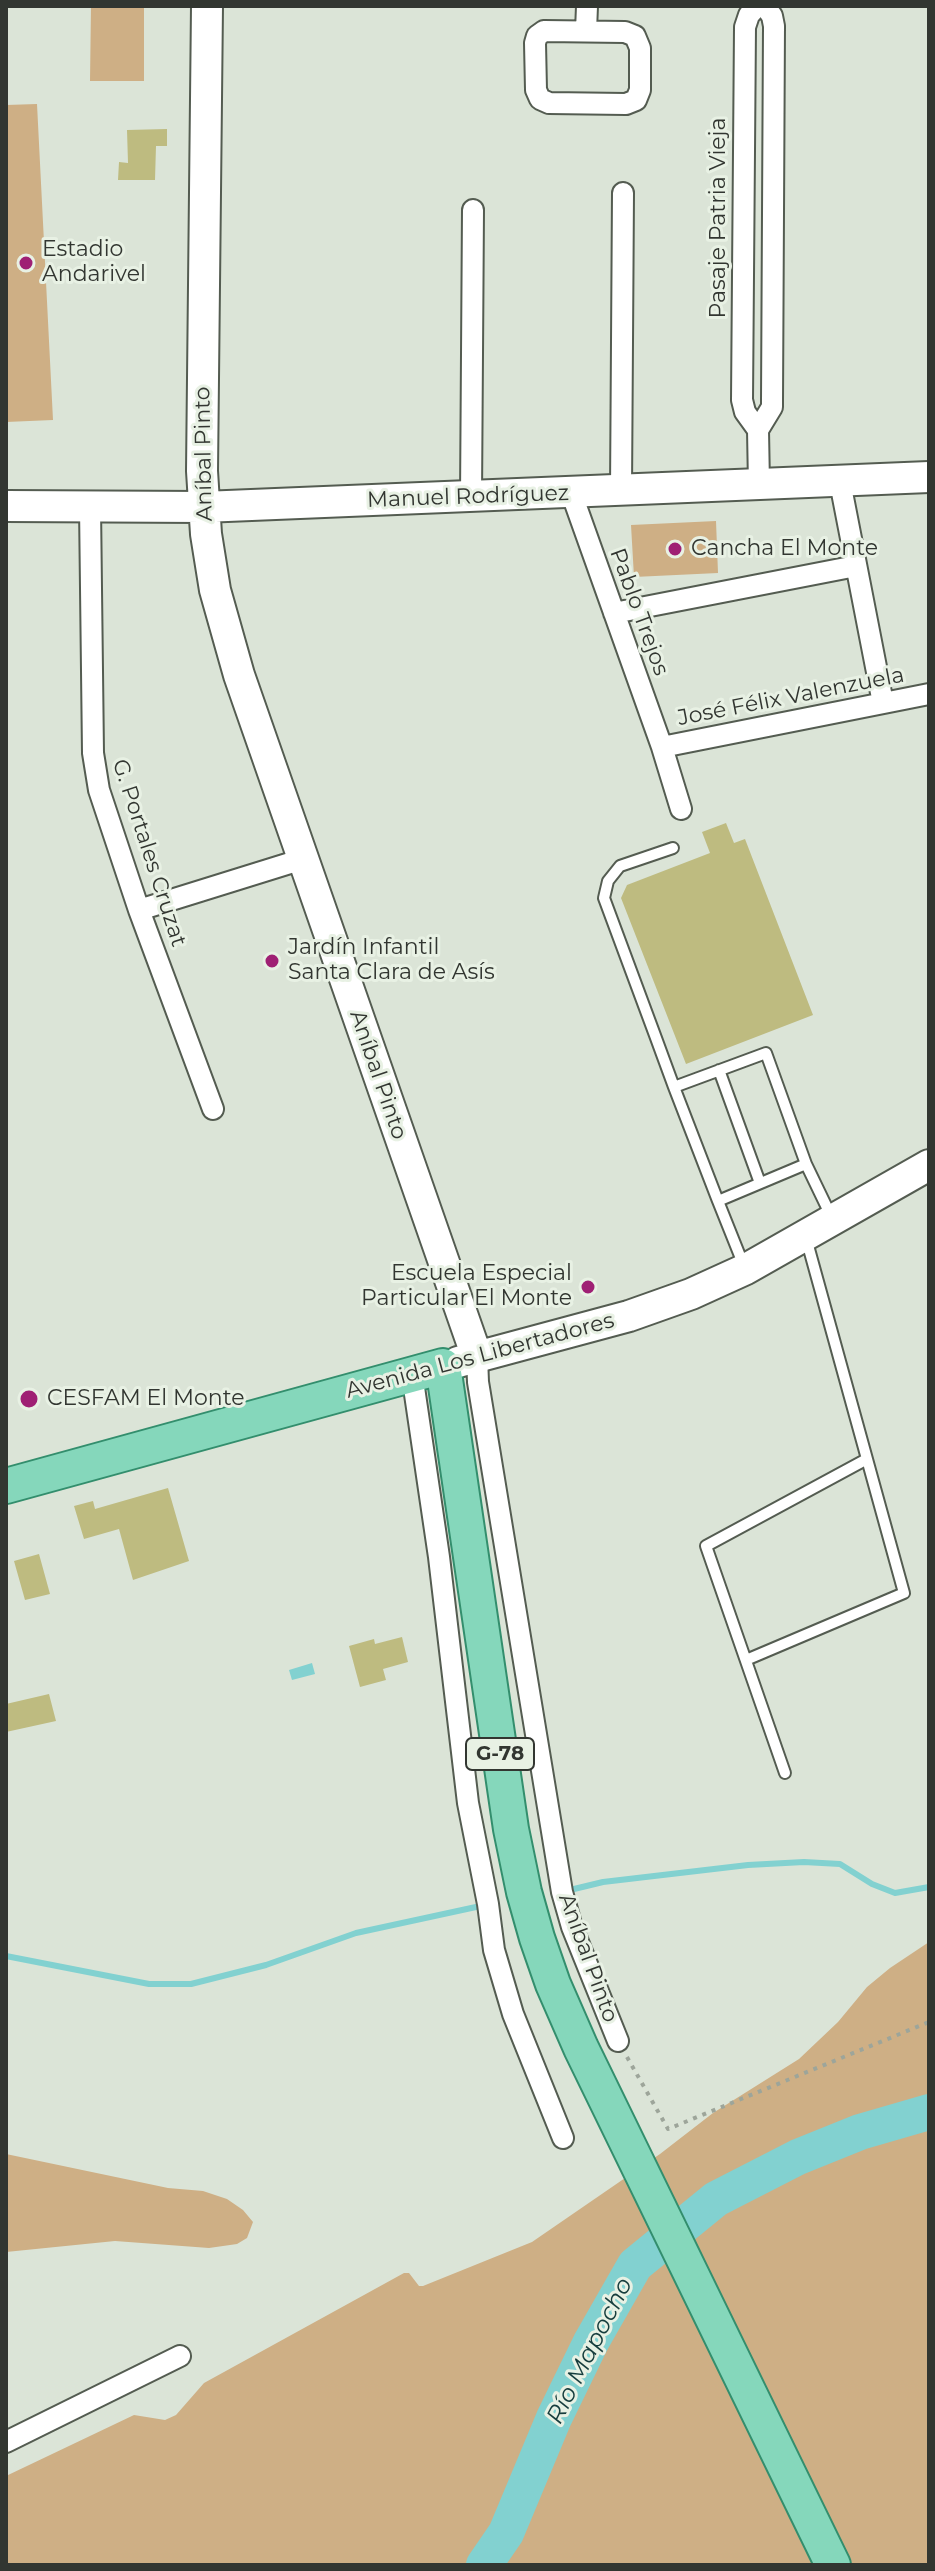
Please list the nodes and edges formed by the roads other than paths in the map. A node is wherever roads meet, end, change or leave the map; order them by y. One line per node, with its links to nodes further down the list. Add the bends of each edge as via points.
1 (207, 6): 17 (street, Aníbal Pinto)
2 (587, 6): 5 (street)
3 (757, 6): 8 (street, Pasaje Patria Vieja, via 745,27 742,400)
4 (765, 6): 8 (street, Pasaje Patria Vieja, via 774,26 772,407)
5 (586, 31): 5 (street, via 544,31 537,36 537,95 549,103 636,100 640,48 635,36)
6 (623, 193): 12 (street)
7 (473, 210): 14 (street)
8 (758, 430): 11 (street, Pasaje Patria Vieja)
9 (929, 477): 10 (street, Manuel Rodríguez)
10 (840, 482): 11 (street, Manuel Rodríguez); 18 (street)
11 (759, 485): 12 (street, Manuel Rodríguez)
12 (621, 490): 13 (street, Manuel Rodríguez)
13 (571, 492): 14 (street, Manuel Rodríguez); 19 (street, Pablo Trejos)
14 (471, 497): 17 (street, Manuel Rodríguez)
15 (6, 506): 16 (street, Manuel Rodríguez)
16 (90, 506): 17 (street, Manuel Rodríguez); 26 (street, G. Portales Cruzat, via 93,753 99,790)
17 (203, 507): 25 (street, Aníbal Pinto, via 215,590 230,646)
18 (856, 566): 19 (street); 21 (street)
19 (614, 613): 22 (street, Pablo Trejos)
20 (929, 694): 21 (street, José Félix Valenzuela)
21 (883, 703): 22 (street, José Félix Valenzuela)
22 (662, 747): 23 (street, Pablo Trejos)
23 (681, 809)
24 (673, 848): 28 (lane, via 620,866 608,881 604,898)
25 (303, 859): 26 (street); 37 (street, Aníbal Pinto)
26 (139, 910): 29 (street, G. Portales Cruzat)
27 (719, 1070): 28 (lane); 30 (lane, via 766,1053); 32 (lane)
28 (674, 1087): 33 (lane)
29 (213, 1109)
30 (806, 1164): 32 (lane); 34 (lane)
31 (929, 1165): 34 (street, Avenida Los Libertadores)
32 (760, 1183): 33 (lane)
33 (718, 1201): 36 (lane)
34 (833, 1220): 35 (street, Avenida Los Libertadores)
35 (805, 1236): 36 (street, Avenida Los Libertadores); 40 (lane)
36 (746, 1269): 37 (street, Avenida Los Libertadores, via 650,1309)
37 (477, 1357): 38 (street, Avenida Los Libertadores); 44 (street, Aníbal Pinto, via 565,1905)
38 (434, 1377): 39 (street); 39 (street); 41 (main road, Avenida Los Libertadores); 48 (main road, Aníbal Pinto / G-78, via 522,1882 553,1984)
39 (422, 1437): 45 (street, via 468,1803 494,1950 509,2005)
40 (867, 1459): 42 (lane, via 706,1546); 42 (lane, via 904,1593)
41 (6, 1486)
42 (746, 1660): 43 (lane)
43 (785, 1773)
44 (618, 2041)
45 (563, 2138)
46 (180, 2356): 47 (street)
47 (6, 2442)
48 (833, 2565)

